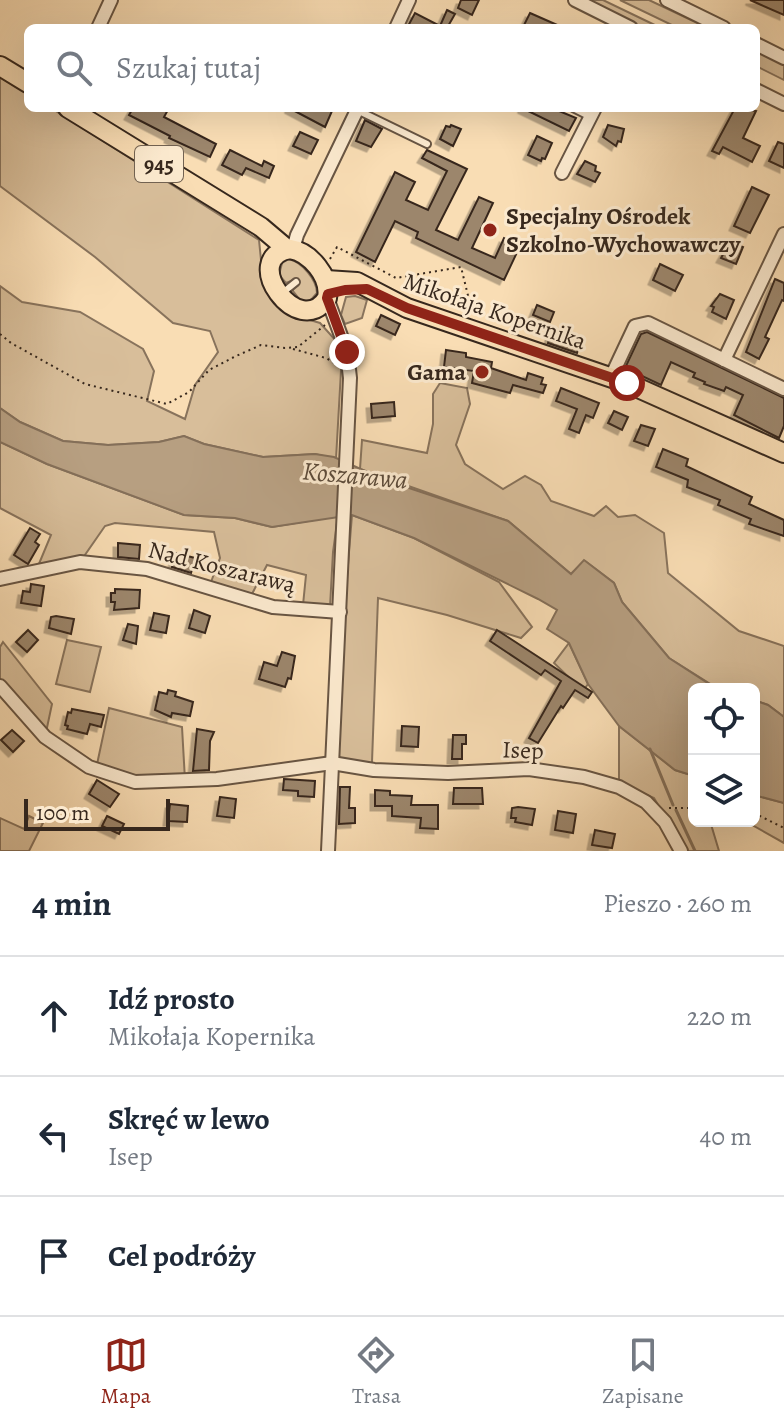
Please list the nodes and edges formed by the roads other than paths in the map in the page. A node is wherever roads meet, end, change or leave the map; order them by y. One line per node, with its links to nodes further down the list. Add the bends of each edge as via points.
1 (111, 0): 5 (street)
2 (409, 0): 6 (street)
3 (575, 0): 7 (street)
4 (667, 0): 8 (street)
5 (100, 24)
6 (398, 24)
7 (623, 24)
8 (716, 24)
9 (760, 46): 10 (street)
10 (784, 58)
11 (0, 66): 12 (main road)
12 (24, 81)
13 (760, 92): 14 (street)
14 (784, 104)
15 (74, 112): 22 (main road, 945, via 249,221)
16 (356, 112): 22 (street)
17 (363, 112): 19 (lane)
18 (593, 112): 20 (street)
19 (427, 144)
20 (562, 173)
21 (784, 234): 26 (street)
22 (285, 251): 24 (main road, 945, via 269,266); 25 (main road, 945, via 305,254)
23 (296, 282): 24 (lane)
24 (281, 294): 25 (main road, Mikołaja Kopernika, via 296,309)
25 (324, 301): 27 (main road, Mikołaja Kopernika, via 350,281 407,308); 31 (street, via 349,366)
26 (724, 360): 27 (street, via 641,323); 28 (street)
27 (611, 377): 29 (main road, Mikołaja Kopernika)
28 (784, 389)
29 (784, 453)
30 (0, 579): 31 (street, Nad Koszarawą, via 80,562 147,569 273,607)
31 (340, 612): 33 (street)
32 (0, 686): 33 (street, Isep, via 45,737 89,767 135,782 217,779)
33 (332, 763): 34 (street); 35 (street, Isep, via 448,773 529,769 584,777 619,787 651,807)
34 (328, 851)
35 (681, 851)

